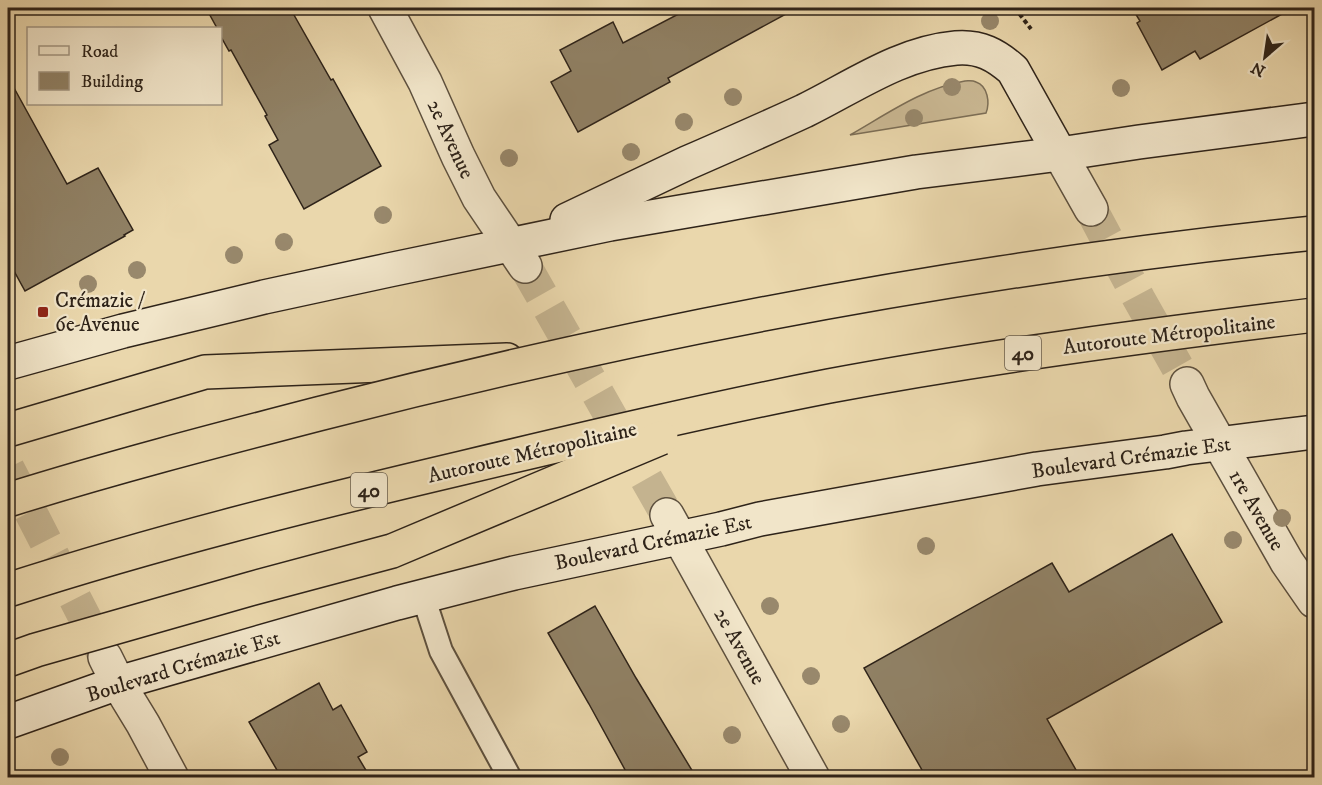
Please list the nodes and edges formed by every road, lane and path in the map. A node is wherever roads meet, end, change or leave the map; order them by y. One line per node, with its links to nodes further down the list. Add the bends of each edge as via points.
1 (385, 8): 6 (main road, 2e Avenue, via 425,81 474,189)
2 (1314, 119): 3 (main road)
3 (1060, 154): 4 (main road); 6 (main road, via 916,172 610,224 552,237); 6 (main road, via 1013,70 984,50 940,51 879,72 556,225)
4 (1091, 209)
5 (1314, 233): 8 (highway, bridge, via 945,281)
6 (518, 255): 9 (main road, via 253,300)
7 (1314, 315): 11 (highway, Autoroute Métropolitaine / 40, bridge, via 993,358)
8 (554, 358): 12 (highway, bridge, via 205,372); 15 (highway, bridge, via 200,444)
9 (8, 363)
10 (1187, 384): 14 (main road, 1re Avenue)
11 (734, 406): 17 (highway, Autoroute Métropolitaine / 40, bridge, via 368,490 226,526); 20 (highway, bridge, via 392,551)
12 (8, 430)
13 (1314, 432): 14 (main road, Boulevard Crémazie Est)
14 (1220, 444): 16 (main road, Boulevard Crémazie Est, via 1037,469 760,519); 19 (main road, 1re Avenue)
15 (8, 500)
16 (673, 526): 18 (main road, Boulevard Crémazie Est, via 525,571); 25 (main road, 2e Avenue)
17 (8, 590)
18 (423, 596): 21 (main road, Boulevard Crémazie Est); 24 (lane, via 441,651)
19 (1314, 601)
20 (8, 660)
21 (111, 670): 22 (main road, Boulevard Crémazie Est); 23 (main road)
22 (8, 722)
23 (172, 777)
24 (510, 777)
25 (813, 777)

